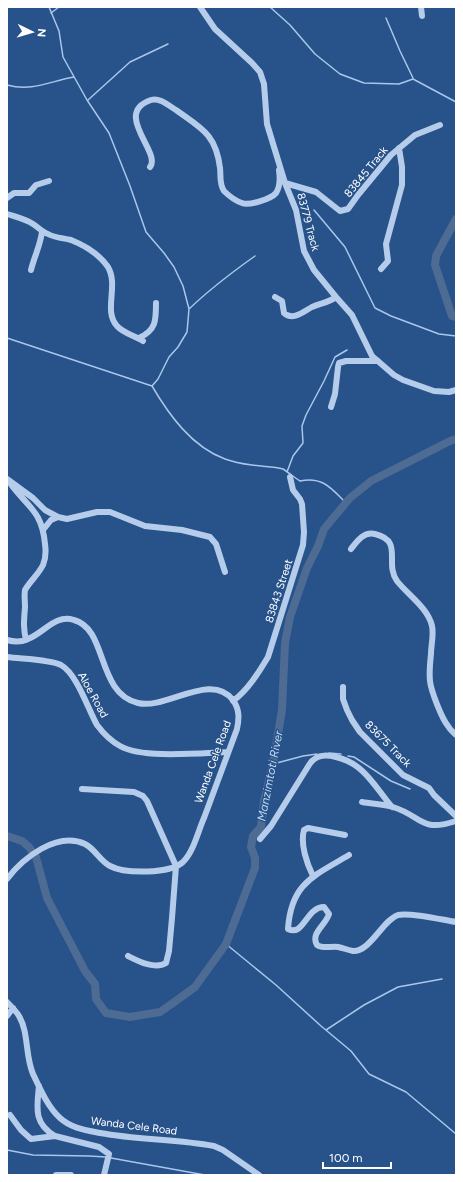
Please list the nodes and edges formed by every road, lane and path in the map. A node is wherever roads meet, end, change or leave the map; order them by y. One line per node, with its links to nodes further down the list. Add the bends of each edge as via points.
1 (200, 7): 6 (street, 83779 Track, via 215,29 260,72 264,84 267,124)
2 (421, 7): 3 (street)
3 (422, 16)
4 (440, 125): 5 (street, 83845 Track, via 415,135)
5 (399, 148): 9 (street, 83845 Track, via 385,161 348,210 340,211 316,192); 13 (street, via 402,185 386,244 388,261)
6 (277, 156): 7 (street, via 280,179 276,192 269,198 249,204 242,203 223,189 216,148 206,133 155,99 140,106 137,118 139,131 152,158 153,163); 9 (street, 83779 Track)
7 (150, 167)
8 (49, 181): 10 (street, via 36,185 29,193 14,193)
9 (286, 183): 16 (street, 83779 Track, via 296,210 308,261)
10 (7, 198)
11 (7, 214): 12 (street, via 28,221)
12 (42, 231): 14 (street); 17 (street, via 51,236 71,240 98,255 112,278 113,322 121,330 141,339 153,328)
13 (381, 269)
14 (31, 270)
15 (276, 297): 16 (street, via 282,301 284,313 293,316 330,302)
16 (336, 297): 18 (street, 83779 Track, via 352,315 368,349)
17 (156, 303)
18 (378, 362): 19 (street, 83779 Track, via 398,378 422,387 442,392); 20 (street, via 339,363)
19 (456, 390)
20 (331, 406)
21 (290, 477): 31 (street, 83843 Street, via 293,490 302,504 303,545 264,666)
22 (7, 479): 23 (street); 24 (street, via 36,513)
23 (58, 517): 24 (street, via 51,520); 26 (street, via 68,519 97,512 110,512 145,526 182,530 210,537 215,541)
24 (43, 530): 28 (street, via 46,554 44,563 24,593 23,624)
25 (351, 549): 32 (street, via 368,533 382,536 390,543 397,581 431,622 433,635 430,682 445,722)
26 (225, 572)
27 (7, 640): 28 (street)
28 (26, 640): 31 (street, via 54,622 64,618 74,620 90,631 105,669 118,691 136,703 156,703 201,689 220,692)
29 (7, 658): 33 (street, Aloe Road, via 50,661 65,668 74,678 98,725 120,746 133,751 158,754)
30 (343, 687): 37 (street, 83675 Track, via 343,699 347,710 360,732 404,775 429,788)
31 (233, 700): 33 (street, Wanda Cele Road, via 238,710 239,721)
32 (456, 735)
33 (228, 752): 42 (street, Wanda Cele Road, via 194,844 183,862)
34 (82, 789): 42 (street, via 134,792 143,796)
35 (362, 802): 36 (street)
36 (392, 807): 38 (street, via 429,825); 40 (street, via 368,776 351,762 330,755 318,756 312,760 266,834)
37 (456, 816)
38 (456, 821)
39 (345, 835): 43 (street, via 308,828 304,830 305,856)
40 (260, 839)
41 (349, 855): 43 (street)
42 (176, 866): 44 (street, via 167,870 124,871 106,864 85,844 65,840 44,848 21,864); 46 (street, via 166,963 160,966 147,964)
43 (313, 876): 45 (street, via 296,894 288,929 297,930 313,910 324,907 329,914 315,937 319,947 358,950 367,945 396,916 401,915)
44 (7, 879)
45 (456, 922)
46 (128, 956)
47 (7, 1002): 48 (street, Wanda Cele Road)
48 (13, 1008): 49 (street); 50 (street, Wanda Cele Road, via 24,1027 28,1059)
49 (7, 1016)
50 (39, 1086): 52 (street, via 37,1114 43,1125); 56 (street, Wanda Cele Road, via 52,1109 69,1125 120,1136 214,1146)
51 (10, 1115): 52 (street, via 31,1138)
52 (55, 1136): 55 (street, via 106,1151 109,1154)
53 (56, 1175): 54 (street)
54 (70, 1175)
55 (104, 1175)
56 (259, 1175)

